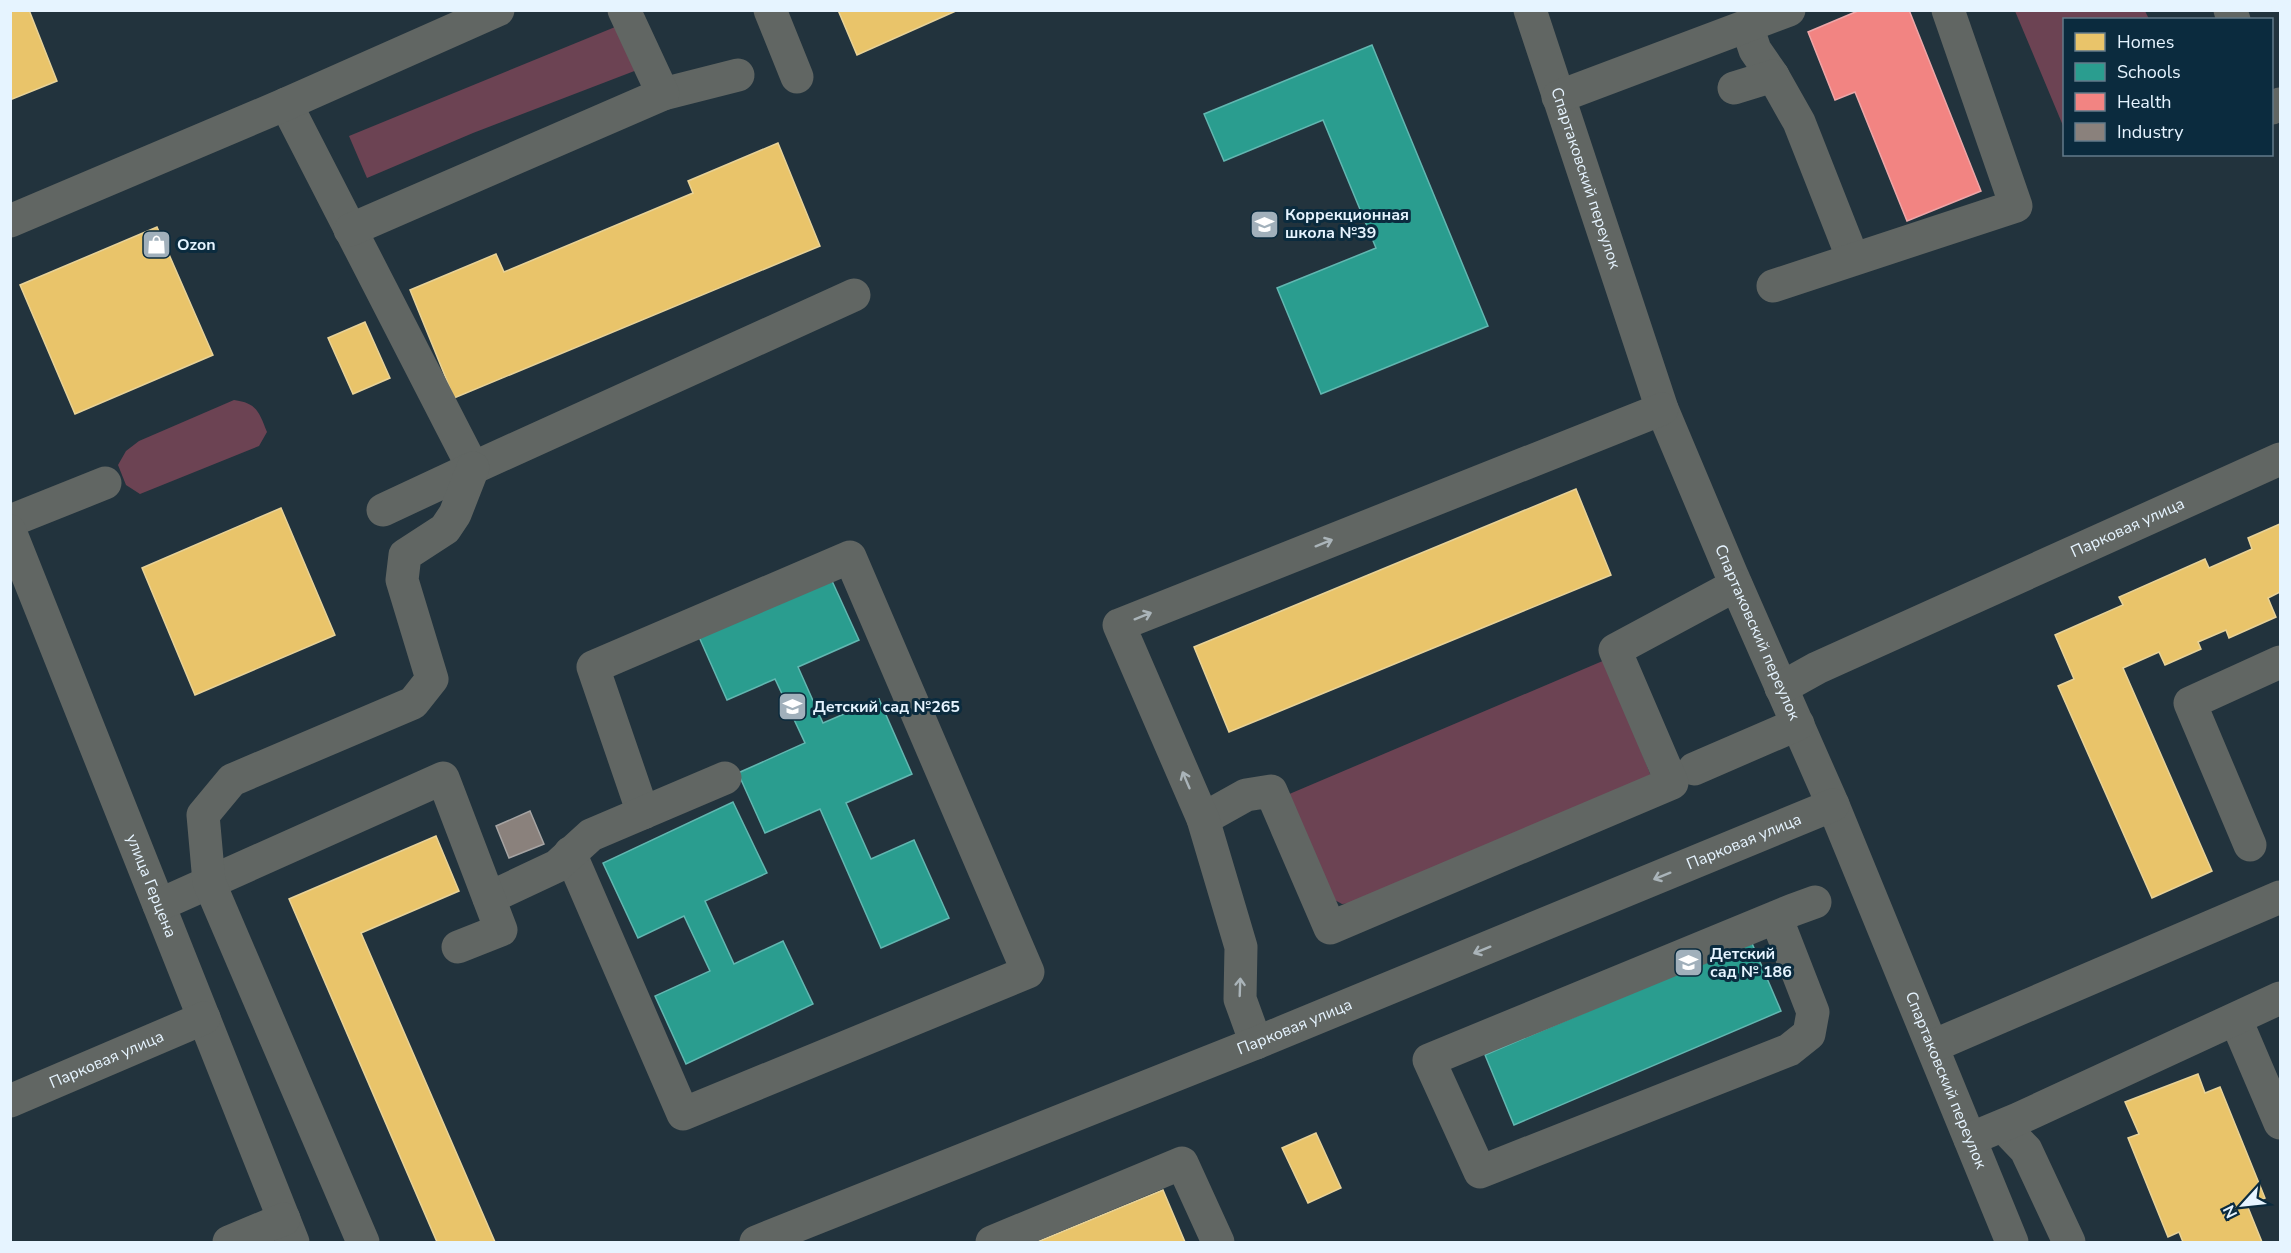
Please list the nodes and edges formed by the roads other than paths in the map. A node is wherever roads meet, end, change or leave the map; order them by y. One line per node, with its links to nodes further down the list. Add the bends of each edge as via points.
1 (498, 10): 14 (street)
2 (624, 10): 12 (street)
3 (770, 10): 10 (street)
4 (1530, 10): 13 (street, Спартаковский переулок)
5 (1789, 10): 7 (street)
6 (1948, 10): 17 (street, via 2016,206)
7 (1747, 26): 9 (street, via 1755,50); 13 (street)
8 (738, 75): 12 (street)
9 (1773, 76): 11 (street); 17 (street, via 1799,122)
10 (797, 77)
11 (1734, 88)
12 (663, 94): 16 (street)
13 (1558, 97): 20 (street, Спартаковский переулок)
14 (286, 104): 15 (street); 16 (street)
15 (10, 221)
16 (350, 230): 22 (street)
17 (1853, 260): 18 (street)
18 (1773, 286)
19 (854, 295): 22 (street)
20 (1662, 409): 27 (street, Спартаковский переулок); 35 (street, one-way to 20, via 1119,625)
21 (2280, 459): 29 (street, Парковая улица, via 1817,668)
22 (473, 468): 24 (street); 38 (street, via 445,529 405,555 402,580 432,679 413,703 232,780 203,815)
23 (105, 483): 25 (street)
24 (383, 510)
25 (10, 520)
26 (10, 531): 42 (street, улица Герцена)
27 (1736, 585): 29 (street, Спартаковский переулок); 35 (street, via 1615,650 1672,783 1330,928 1271,791 1246,795)
28 (2280, 662): 36 (street, via 2190,702)
29 (1781, 688): 30 (street, Спартаковский переулок)
30 (1798, 724): 31 (street); 33 (street, Спартаковский переулок)
31 (1694, 769)
32 (725, 778): 34 (street)
33 (1833, 805): 48 (street, Парковая улица, one-way to 48); 49 (street, Спартаковский переулок)
34 (643, 813): 37 (street, via 591,835); 37 (street, via 593,667 850,557 1028,972 684,1114)
35 (1203, 819): 48 (street, one-way to 35, via 1240,999 1241,947)
36 (2250, 845)
37 (570, 853): 40 (street, via 557,866)
38 (209, 882): 40 (street, via 443,778); 42 (street); 56 (street)
39 (2280, 897): 49 (street)
40 (489, 898): 44 (street, via 501,930)
41 (1815, 902): 43 (street)
42 (159, 905): 46 (street, улица Герцена)
43 (1776, 917): 43 (street, via 1429,1060 1480,1172 1789,1050 1809,1034 1813,1012)
44 (458, 947)
45 (2280, 998): 47 (street)
46 (204, 1018): 50 (street, Парковая улица); 54 (street, улица Герцена)
47 (2236, 1020): 51 (street); 52 (street)
48 (1256, 1043): 57 (street, Парковая улица)
49 (1933, 1046): 53 (street, Спартаковский переулок)
50 (10, 1101)
51 (2280, 1123)
52 (2003, 1125): 53 (street); 61 (street, via 2026,1150)
53 (1970, 1139): 60 (street, Спартаковский переулок)
54 (288, 1231): 55 (street)
55 (229, 1242)
56 (363, 1242)
57 (756, 1242)
58 (992, 1242): 59 (street, via 1182,1163)
59 (1218, 1242)
60 (2012, 1242)
61 (2069, 1242)

